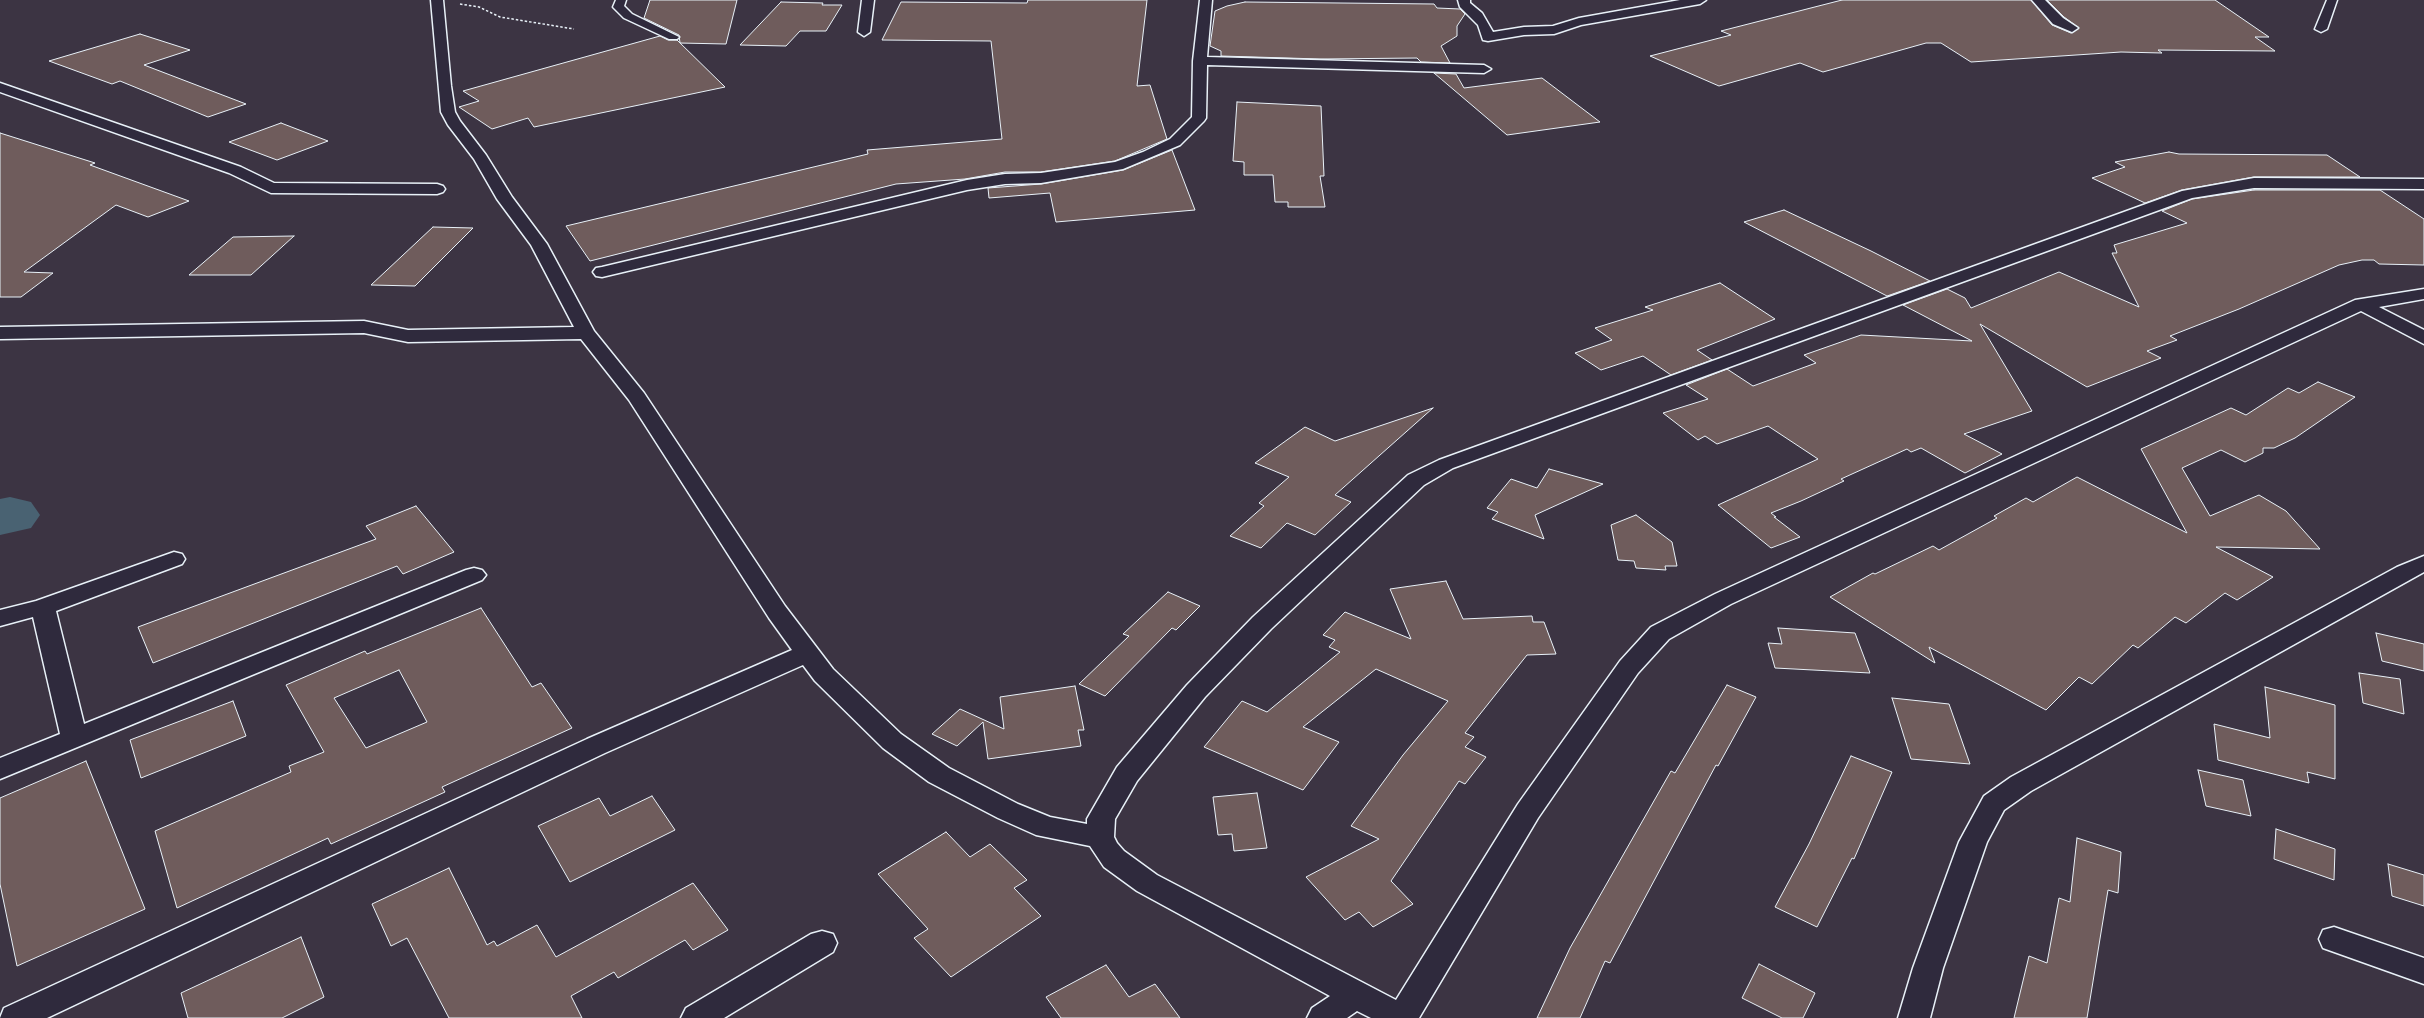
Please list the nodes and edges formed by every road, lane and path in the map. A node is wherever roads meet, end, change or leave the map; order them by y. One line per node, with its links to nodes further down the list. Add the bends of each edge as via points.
1 (621, 0): 13 (lane, via 618,7 628,16)
2 (868, 0): 12 (street)
3 (1206, 0): 14 (street)
4 (1464, 0): 5 (street, via 1464,4 1481,21 1488,37 1524,31 1554,30 1579,22)
5 (1700, 0)
6 (2038, 0): 9 (street, via 2058,21)
7 (2332, 0): 11 (lane)
8 (438, 1): 10 (path, via 479,7 500,17 514,20); 24 (street, via 448,112 481,158 505,199 539,244)
9 (2072, 28)
10 (574, 29)
11 (2321, 29)
12 (864, 32)
13 (673, 37)
14 (1200, 62): 15 (street); 20 (street, via 1199,118 1175,142 1118,166 1041,178 967,184)
15 (1484, 70)
16 (0, 87): 17 (street)
17 (7, 96): 19 (street, via 235,170 271,188)
18 (2424, 184): 34 (street, via 2254,183 2188,194 1429,472 1399,495 1267,618 1196,691 1127,774 1101,819)
19 (437, 188)
20 (602, 272)
21 (2424, 294): 22 (street)
22 (2361, 304): 25 (street); 42 (street, via 1730,596 1660,634 1629,667 1528,811)
23 (0, 333): 24 (street, via 364,327 408,336)
24 (586, 333): 31 (street, via 637,397 737,552)
25 (2424, 338)
26 (174, 559): 29 (street)
27 (2424, 563): 43 (street, via 2022,784 1994,802 1973,842 1928,968)
28 (474, 575): 32 (street)
29 (43, 607): 30 (street); 32 (street)
30 (0, 618)
31 (808, 653): 34 (street, via 824,675 913,758 975,794 1046,827); 39 (street, via 596,746)
32 (74, 738): 33 (street)
33 (0, 769)
34 (1100, 838): 38 (street, via 1114,859 1147,883)
35 (2334, 939): 37 (street)
36 (822, 943): 40 (street)
37 (2424, 971)
38 (1356, 994): 41 (street); 42 (street)
39 (15, 1018)
40 (697, 1018)
41 (1323, 1018)
42 (1401, 1018)
43 (1914, 1018)

